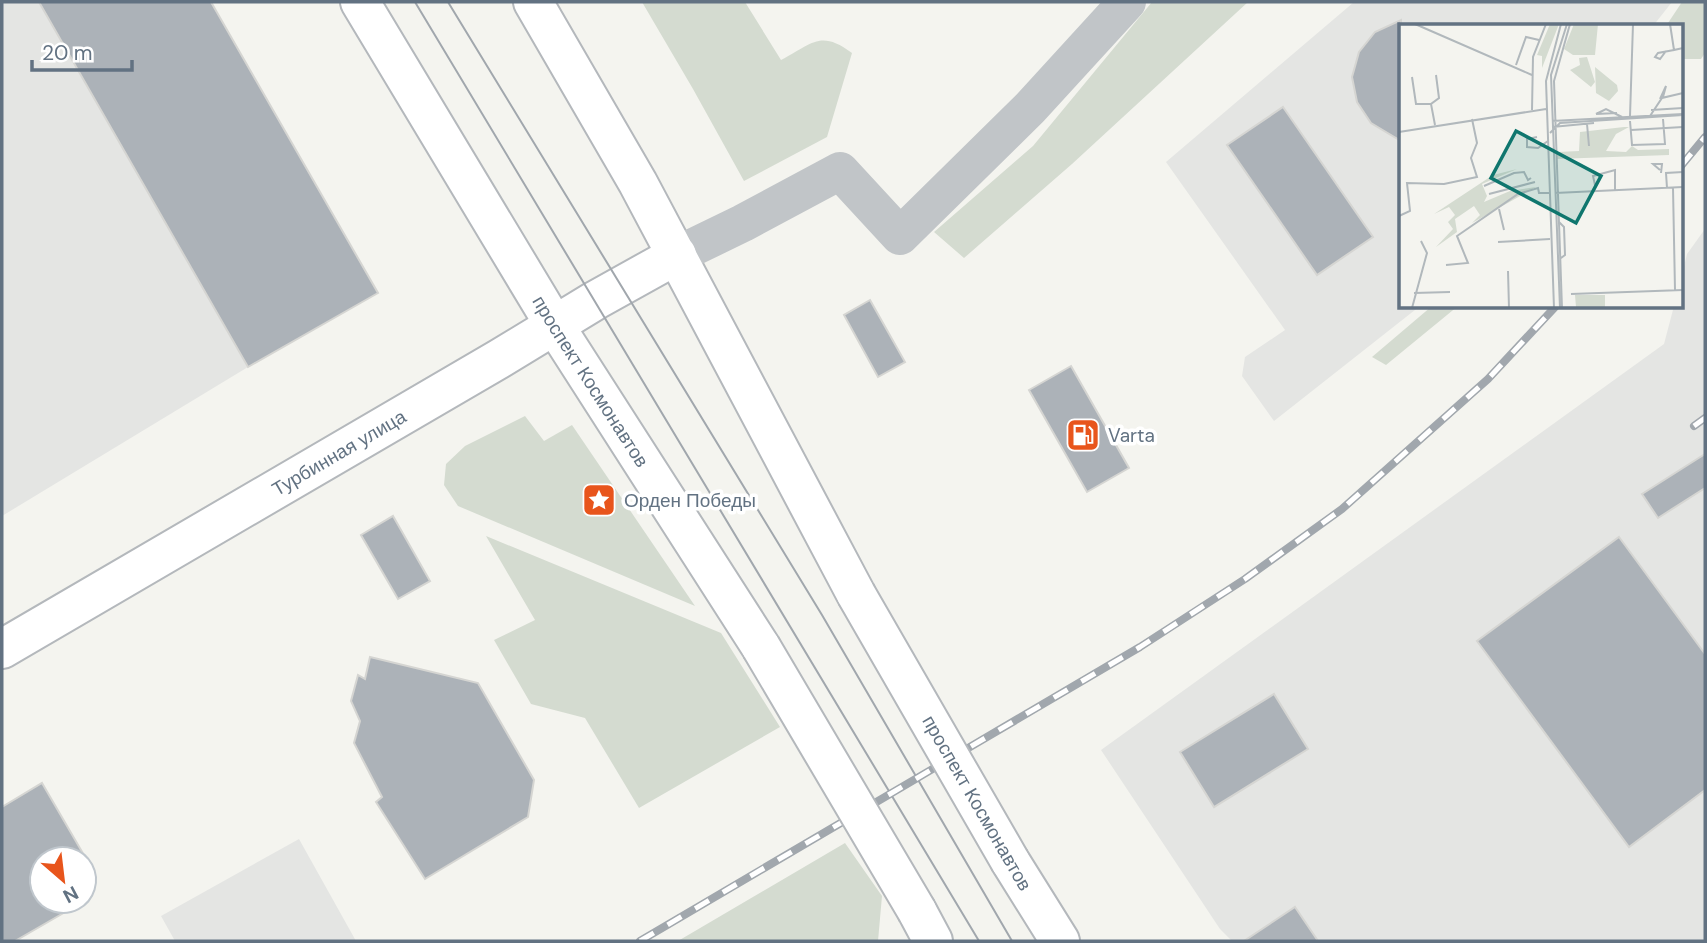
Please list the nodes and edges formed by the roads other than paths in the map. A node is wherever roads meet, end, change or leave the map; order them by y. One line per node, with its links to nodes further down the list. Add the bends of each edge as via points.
1 (360, 2): 5 (main road, проспект Космонавтов)
2 (533, 2): 4 (main road, проспект Космонавтов)
3 (1127, 2): 4 (street, via 1030,108 900,236 840,171)
4 (677, 256): 5 (main road, Турбинная улица); 8 (main road, проспект Космонавтов, bridge, via 856,594)
5 (555, 326): 6 (main road, Турбинная улица); 7 (main road, проспект Космонавтов, bridge, via 761,647)
6 (2, 649)
7 (925, 926)
8 (1060, 941)

